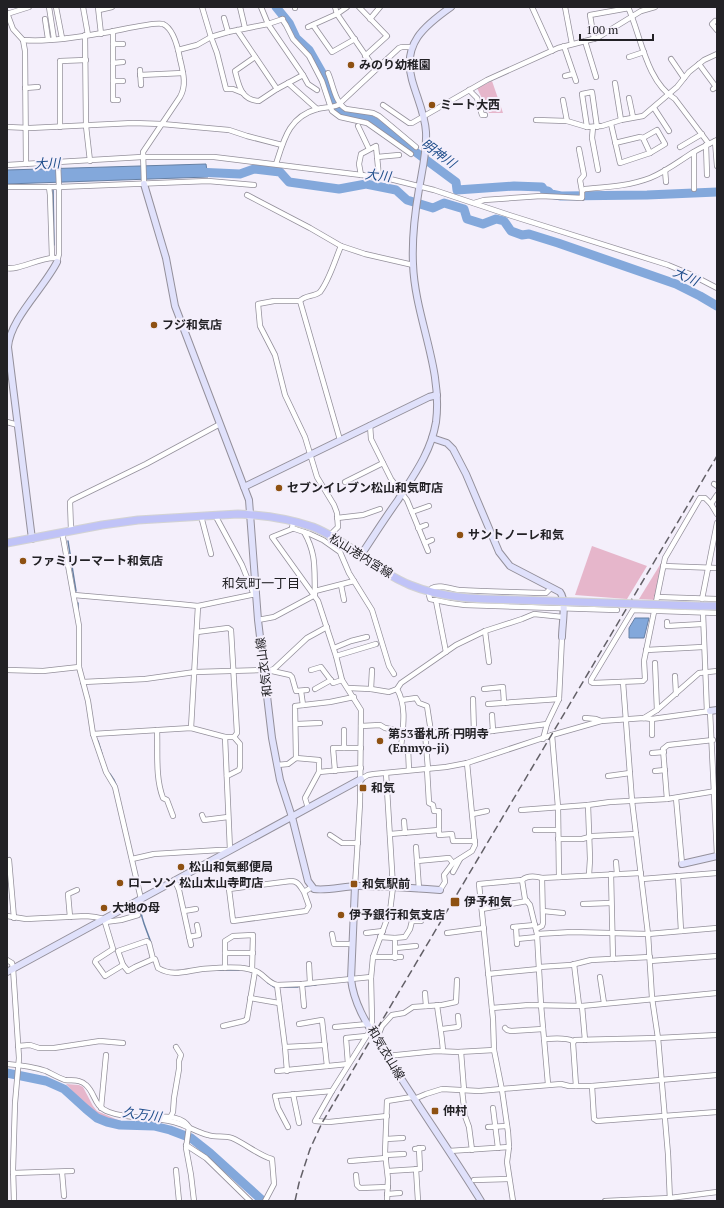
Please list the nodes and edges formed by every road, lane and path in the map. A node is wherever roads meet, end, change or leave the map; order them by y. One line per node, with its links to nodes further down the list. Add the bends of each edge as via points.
1 (29, 7): 19 (street)
2 (49, 7): 36 (street)
3 (56, 7): 35 (street)
4 (83, 7): 33 (street)
5 (112, 7): 17 (street)
6 (202, 7): 34 (street)
7 (240, 7): 27 (street)
8 (261, 7): 26 (street)
9 (334, 7): 20 (street)
10 (347, 7): 20 (street)
11 (359, 7): 23 (street)
12 (380, 7): 23 (street)
13 (451, 7): 46 (street, via 421,31)
14 (532, 7): 48 (street)
15 (565, 7): 44 (street)
16 (655, 7): 21 (street)
17 (98, 8): 32 (street)
18 (629, 8): 21 (street); 38 (street, via 590,15)
19 (7, 14): 39 (street, via 13,30)
20 (337, 14): 37 (street); 37 (street, via 311,26 332,52)
21 (632, 16): 38 (street); 49 (street)
22 (224, 18): 31 (street)
23 (370, 18): 51 (street, via 387,36)
24 (46, 19): 40 (street)
25 (715, 21): 29 (street, via 712,24)
26 (268, 24): 27 (street); 63 (street); 85 (street, via 282,19 293,39 309,56)
27 (245, 28): 28 (street)
28 (237, 30): 31 (street); 52 (street)
29 (717, 30)
30 (113, 31): 32 (street); 42 (street); 47 (street, via 163,24 172,34)
31 (228, 32): 34 (street)
32 (101, 34): 33 (street)
33 (86, 35): 35 (street); 55 (street)
34 (211, 37): 47 (street, via 197,45); 79 (street, via 226,89)
35 (62, 38): 36 (street)
36 (54, 39): 40 (street)
37 (355, 39): 51 (street)
38 (594, 39): 41 (street)
39 (23, 40): 40 (street); 74 (street)
40 (48, 40)
41 (585, 41): 44 (street); 65 (street)
42 (113, 44): 43 (street); 56 (street)
43 (123, 44)
44 (572, 44): 45 (street)
45 (564, 46): 48 (street); 62 (street)
46 (412, 47): 59 (street, via 399,48); 89 (street, via 410,70)
47 (178, 50): 60 (street)
48 (552, 51): 78 (street)
49 (644, 52): 53 (street); 80 (street, via 653,76)
50 (717, 54): 58 (street)
51 (365, 56): 59 (street)
52 (255, 57): 75 (street); 79 (street, via 235,71 239,88)
53 (629, 57)
54 (672, 59): 66 (street)
55 (86, 60): 97 (street); 100 (street, via 60,61)
56 (113, 62): 57 (street); 68 (street)
57 (123, 62)
58 (699, 64): 66 (street); 76 (street, via 716,87)
59 (376, 69): 84 (street)
60 (183, 73): 72 (street, via 140,73); 95 (street, via 183,92)
61 (328, 73): 84 (street)
62 (573, 74): 64 (street); 67 (street)
63 (303, 75): 70 (street); 77 (street, via 308,84)
64 (565, 76)
65 (596, 77)
66 (684, 78): 80 (street)
67 (576, 80)
68 (113, 81): 69 (street); 82 (street, via 113,100)
69 (123, 81)
70 (288, 83): 75 (street); 88 (street)
71 (615, 83): 93 (street)
72 (141, 85)
73 (38, 87): 74 (street)
74 (26, 88): 102 (street)
75 (277, 89): 79 (street, via 260,101)
76 (713, 89)
77 (317, 90)
78 (469, 90): 89 (street); 90 (street, via 477,98 482,115)
79 (243, 93)
80 (668, 94): 87 (street); 104 (street, via 675,98)
81 (629, 98): 91 (street)
82 (118, 100)
83 (563, 100): 94 (street)
84 (339, 104): 85 (street); 110 (street, via 346,109 379,116)
85 (332, 108): 88 (street); 116 (street, via 340,117 360,120 374,127)
86 (383, 108): 89 (street, via 410,123)
87 (654, 108): 91 (street, via 646,115); 103 (street)
88 (317, 109): 108 (street, via 290,126)
89 (424, 115): 137 (street, via 425,153)
90 (485, 115)
91 (633, 117): 93 (street)
92 (536, 120): 94 (street)
93 (621, 120): 96 (street)
94 (567, 121): 101 (street)
95 (162, 124): 97 (street); 108 (street, via 229,130); 119 (street, via 145,147)
96 (611, 124): 101 (street); 107 (street)
97 (86, 126): 100 (street); 120 (street)
98 (358, 126): 112 (street)
99 (7, 127): 102 (street)
100 (60, 127): 102 (street)
101 (592, 127): 101 (street, via 592,92 582,94); 126 (street)
102 (26, 128): 122 (street)
103 (669, 131)
104 (702, 134): 109 (street); 111 (street)
105 (643, 138): 107 (street); 115 (street); 115 (street, via 657,130 665,144)
106 (716, 140): 109 (street); 125 (street)
107 (615, 143): 115 (street, via 620,164)
108 (282, 144): 123 (street)
109 (707, 145): 114 (street); 128 (street)
110 (416, 146)
111 (680, 147)
112 (370, 149): 118 (street, via 376,146); 129 (street, via 361,154)
113 (579, 149): 139 (street, via 584,175 580,180)
114 (694, 152): 127 (street); 138 (street)
115 (650, 153)
116 (412, 154)
117 (399, 155): 118 (street)
118 (377, 157): 130 (street)
119 (143, 159): 120 (street); 123 (street, via 214,157); 132 (street)
120 (90, 161): 121 (street)
121 (58, 163): 122 (street); 134 (street)
122 (26, 164): 124 (street)
123 (276, 164): 129 (street)
124 (7, 165)
125 (717, 166)
126 (598, 170)
127 (665, 170): 131 (street); 139 (street, via 636,183 585,189)
128 (707, 174)
129 (361, 175): 130 (street)
130 (379, 177): 137 (street)
131 (666, 182)
132 (144, 183): 133 (street, via 208,181); 134 (street); 152 (street, 和気衣山線, via 166,258 175,306)
133 (254, 185)
134 (58, 186): 136 (street); 144 (street)
135 (7, 187): 136 (street)
136 (49, 187): 143 (street)
137 (419, 188): 141 (street); 145 (street)
138 (694, 189)
139 (582, 193): 141 (street, via 582,198 541,196)
140 (247, 195): 142 (street)
141 (473, 203): 147 (street, via 668,265)
142 (341, 246): 145 (street); 148 (street, via 326,284 319,293)
143 (52, 257): 144 (street); 146 (street)
144 (58, 260): 149 (street)
145 (412, 265): 150 (street)
146 (7, 268)
147 (717, 288)
148 (300, 300): 156 (street); 157 (street, via 258,304 260,326 275,355 285,395)
149 (9, 332): 153 (street, via 8,347)
150 (437, 395): 154 (street); 155 (street)
151 (7, 422): 153 (street)
152 (220, 424): 160 (street, 和気衣山線); 176 (street, via 72,500)
153 (18, 425): 181 (street)
154 (370, 425): 156 (street); 158 (street, via 371,439)
155 (432, 438): 161 (street, via 422,462); 193 (street, via 453,449 504,560 510,566)
156 (340, 440): 157 (street)
157 (311, 454): 160 (street); 171 (street, via 317,478 334,505)
158 (384, 463): 159 (street); 161 (street, via 391,479)
159 (345, 482)
160 (244, 487): 167 (street, 和気衣山線, via 249,500)
161 (402, 493): 166 (street); 187 (street)
162 (717, 495): 163 (street)
163 (711, 504): 168 (street); 188 (street, via 705,498 700,498 665,556)
164 (429, 506): 166 (street)
165 (380, 509): 171 (street, via 358,516)
166 (412, 512): 175 (street)
167 (250, 514): 169 (main road, 松山港内宮線); 173 (main road, 松山港内宮線, via 280,518); 196 (street, 和気衣山線)
168 (717, 514)
169 (215, 515): 170 (main road, 松山港内宮線); 196 (street)
170 (201, 516): 176 (main road, 松山港内宮線, via 138,520); 186 (street)
171 (337, 518): 180 (street, via 338,527)
172 (717, 523): 179 (street)
173 (292, 525): 178 (street); 180 (main road, 松山港内宮線, via 314,528); 195 (street, via 272,537)
174 (426, 525): 175 (street)
175 (418, 528): 184 (street)
176 (71, 530): 177 (main road, 松山港内宮線)
177 (62, 532): 181 (main road, 松山港内宮線); 197 (street)
178 (304, 532): 191 (street, via 323,540 340,552); 195 (street, via 313,553)
179 (716, 535): 189 (street)
180 (329, 536): 187 (main road, 松山港内宮線)
181 (32, 539): 183 (main road, 松山港内宮線)
182 (432, 540): 184 (street)
183 (7, 543)
184 (425, 543): 185 (street)
185 (428, 551)
186 (211, 554)
187 (360, 555): 194 (main road, 松山港内宮線, via 388,574)
188 (663, 566): 189 (street); 198 (street)
189 (708, 568): 190 (street); 203 (street)
190 (717, 568)
191 (354, 581): 192 (street); 235 (street, via 372,610 389,666)
192 (341, 585): 195 (street); 200 (street)
193 (551, 588): 194 (street, via 546,593 471,591 435,586); 205 (street, via 563,595)
194 (429, 592): 201 (street, via 430,599); 203 (main road, 松山港内宮線, bridge, via 461,597 518,600)
195 (315, 593): 210 (street, via 274,617); 213 (street)
196 (255, 595): 202 (street); 210 (street, 和気衣山線)
197 (74, 596): 202 (street); 226 (street, via 79,626)
198 (657, 597): 203 (street); 207 (street)
199 (717, 599): 203 (street)
200 (344, 600)
201 (436, 601): 205 (street, via 465,605); 222 (street)
202 (198, 606): 215 (street)
203 (702, 606): 204 (main road, 松山港内宮線); 207 (street); 208 (street); 212 (street)
204 (717, 606)
205 (564, 608): 206 (street); 209 (street)
206 (617, 610)
207 (654, 611): 221 (street); 240 (street, via 633,610 591,680 593,683)
208 (717, 613)
209 (563, 617): 214 (street, via 534,614); 217 (street)
210 (258, 620): 231 (street, 和気衣山線)
211 (667, 622): 212 (street, via 668,626)
212 (703, 624): 219 (street)
213 (327, 627): 220 (street); 231 (street, via 307,638 279,666)
214 (485, 631): 222 (street); 224 (street)
215 (197, 632): 230 (street, via 228,628 231,630); 233 (street)
216 (367, 637): 220 (street)
217 (562, 637): 249 (street)
218 (376, 644): 223 (street)
219 (703, 647): 221 (street); 234 (street)
220 (334, 648): 223 (street)
221 (646, 650): 240 (street, via 643,681)
222 (446, 652): 244 (street)
223 (336, 656): 238 (street)
224 (489, 662)
225 (655, 663): 254 (street)
226 (79, 667): 227 (street, via 43,671); 239 (street)
227 (7, 670)
228 (311, 670): 237 (street, via 321,666)
229 (372, 670): 243 (street)
230 (234, 671): 231 (street); 233 (street); 278 (street, via 237,733)
231 (266, 671): 253 (street, via 290,675 296,691 304,690); 288 (street, 和気衣山線)
232 (717, 671): 234 (street)
233 (195, 672): 239 (street, via 145,679); 266 (street)
234 (705, 672): 246 (street, via 699,673); 255 (street)
235 (394, 674)
236 (675, 676): 246 (street)
237 (331, 680): 238 (street, via 333,683); 242 (street)
238 (342, 680): 241 (street)
239 (83, 682): 274 (street)
240 (623, 682): 260 (street)
241 (348, 688): 243 (street); 247 (street)
242 (315, 689)
243 (371, 689): 244 (street, via 389,692)
244 (396, 689): 250 (street)
245 (484, 689): 251 (street, via 503,687)
246 (676, 694): 254 (street)
247 (354, 697): 253 (street); 265 (street, via 361,710)
248 (472, 699): 272 (street)
249 (559, 699): 251 (street); 264 (street)
250 (402, 700): 269 (street); 271 (street, via 416,698 419,703 427,706)
251 (504, 703): 252 (street)
252 (488, 704)
253 (303, 705): 263 (street, via 296,706)
254 (657, 710): 258 (street)
255 (711, 711): 259 (street); 280 (street)
256 (492, 715): 270 (street)
257 (585, 718): 261 (street)
258 (644, 718): 259 (street); 260 (street)
259 (652, 718): 276 (street)
260 (625, 719): 261 (street); 297 (street)
261 (601, 721): 275 (street)
262 (320, 723): 263 (street)
263 (297, 724): 286 (street)
264 (547, 724): 270 (street); 279 (street)
265 (361, 726): 269 (street, via 380,725); 282 (street)
266 (191, 728): 267 (street); 277 (street)
267 (157, 730): 274 (street); 312 (street, via 160,790)
268 (344, 730): 281 (street)
269 (402, 731): 273 (street); 291 (street, via 401,747 408,748)
270 (493, 731): 272 (street)
271 (431, 732): 272 (street); 273 (street)
272 (474, 732)
273 (425, 733): 290 (street)
274 (93, 734): 330 (street, via 106,772 115,787)
275 (552, 735): 279 (street); 307 (street)
276 (652, 735)
277 (225, 737): 278 (street); 298 (street)
278 (234, 737): 298 (street, via 240,744 240,767)
279 (543, 739): 287 (street)
280 (713, 740): 283 (street, via 668,745 664,747); 284 (street)
281 (344, 748): 282 (street); 293 (street, via 333,748)
282 (361, 748): 289 (street)
283 (664, 752): 285 (street); 292 (street)
284 (715, 752): 301 (street)
285 (652, 753)
286 (296, 758): 288 (street, via 288,764); 295 (street, via 319,760)
287 (467, 763): 290 (street); 310 (street)
288 (277, 765): 314 (street, 和気衣山線)
289 (361, 768): 293 (street); 300 (street)
290 (427, 769): 291 (street); 316 (street, via 428,803 433,804 434,811 439,811)
291 (409, 770): 296 (street)
292 (665, 770): 294 (street); 303 (street)
293 (334, 771): 295 (street)
294 (655, 771)
295 (319, 772): 306 (street, via 305,798)
296 (386, 773): 300 (street, via 368,775); 320 (street)
297 (630, 773): 299 (street); 304 (street)
298 (227, 776): 313 (street)
299 (608, 776)
300 (361, 779): 306 (street); 326 (street)
301 (716, 792): 302 (street); 329 (street)
302 (676, 798): 303 (street); 336 (street)
303 (667, 799): 304 (street)
304 (632, 801): 305 (street); 321 (street)
305 (588, 805): 307 (street); 323 (street)
306 (308, 808): 314 (street)
307 (558, 808): 308 (street); 318 (street)
308 (521, 810)
309 (487, 811): 310 (street)
310 (473, 814): 325 (street)
311 (202, 815): 313 (street, via 204,820)
312 (173, 816)
313 (228, 817): 328 (street)
314 (292, 818): 328 (street); 350 (street, 和気衣山線, via 308,881)
315 (404, 821): 319 (street)
316 (439, 830): 319 (street); 325 (street, via 439,835 452,834 453,841)
317 (535, 830): 318 (street)
318 (558, 830): 324 (street)
319 (404, 833): 320 (street)
320 (390, 834): 351 (street)
321 (636, 834): 323 (street); 338 (street)
322 (330, 835): 326 (street, via 342,843)
323 (589, 837): 324 (street); 342 (street)
324 (558, 839): 344 (street)
325 (475, 841): 331 (street, via 472,851)
326 (358, 843): 349 (street)
327 (416, 847): 333 (street)
328 (230, 850): 330 (street, via 154,854); 348 (street)
329 (717, 856): 336 (street)
330 (132, 859): 356 (street)
331 (460, 859): 335 (street); 337 (street)
332 (7, 861): 368 (street, via 10,860)
333 (417, 861): 335 (street, via 449,858); 352 (street)
334 (616, 862): 341 (street)
335 (452, 863): 354 (street, via 444,875 445,882)
336 (682, 864)
337 (453, 872)
338 (641, 873): 341 (street); 346 (street)
339 (717, 873): 343 (street)
340 (611, 874): 341 (street); 342 (street); 358 (street)
341 (617, 874)
342 (589, 875): 344 (street)
343 (678, 876): 346 (street); 376 (street)
344 (559, 877): 345 (street)
345 (542, 878): 347 (street, via 531,876); 363 (street)
346 (642, 879): 381 (street)
347 (522, 880): 357 (street); 361 (street, via 480,884)
348 (175, 881): 356 (street); 362 (street)
349 (355, 886): 350 (street, via 320,889); 351 (street); 385 (street, 和気衣山線)
350 (312, 887): 355 (street)
351 (393, 887): 352 (street); 374 (street, via 390,912)
352 (418, 888): 354 (street)
353 (77, 890): 367 (street, via 68,894)
354 (440, 890)
355 (304, 892): 355 (street, via 295,881 229,889 233,921 306,911 309,906)
356 (141, 899): 369 (street)
357 (527, 901): 361 (street); 375 (street)
358 (611, 903): 359 (street); 379 (street)
359 (583, 904)
360 (196, 909): 362 (street)
361 (482, 909): 372 (street)
362 (184, 911): 382 (street)
363 (543, 911): 364 (street); 375 (street, via 542,926)
364 (563, 913)
365 (138, 915): 369 (street, via 121,920)
366 (7, 916): 368 (street)
367 (70, 917): 368 (street); 369 (street, via 95,917)
368 (14, 918)
369 (104, 920): 389 (street); 403 (street)
370 (421, 921): 384 (street, via 412,921 405,937)
371 (197, 925): 382 (street, via 200,935)
372 (484, 928): 378 (street); 405 (street)
373 (717, 928): 376 (street)
374 (383, 931): 377 (street); 383 (street)
375 (536, 931): 375 (street, via 515,927 517,941); 379 (street); 402 (street)
376 (681, 931): 381 (street)
377 (366, 933)
378 (447, 933)
379 (612, 933): 381 (street); 395 (street)
380 (332, 934): 385 (street, via 334,944)
381 (648, 934): 396 (street)
382 (189, 937): 386 (street)
383 (380, 937): 384 (street); 393 (street)
384 (395, 938): 388 (street)
385 (352, 944): 408 (street, 和気衣山線)
386 (191, 945)
387 (416, 946): 388 (street)
388 (396, 948): 393 (street, via 398,958)
389 (116, 950): 394 (street, via 147,942); 398 (street); 398 (street, via 95,962 103,976)
390 (225, 953): 391 (street); 391 (street, via 225,940 233,936 253,935); 401 (street)
391 (253, 953): 404 (street)
392 (717, 956): 396 (street)
393 (373, 957): 406 (street)
394 (153, 959): 398 (street, via 128,971); 401 (street, via 155,958 158,968 164,972 183,973)
395 (613, 959): 396 (street); 400 (street)
396 (650, 959): 416 (street)
397 (7, 960): 403 (street, via 12,963)
398 (123, 964)
399 (309, 964): 410 (street)
400 (574, 964): 402 (street); 421 (street)
401 (225, 968): 404 (street)
402 (539, 968): 405 (street); 420 (street)
403 (10, 970): 442 (street)
404 (253, 970): 412 (street, via 262,973 271,983); 415 (street)
405 (488, 974): 424 (street)
406 (371, 977): 408 (street); 429 (street)
407 (600, 977): 418 (street)
408 (351, 979): 410 (street); 429 (street, 和気衣山線, via 356,1002)
409 (457, 980): 419 (street, via 456,1002)
410 (310, 983): 411 (street)
411 (302, 984): 412 (street); 422 (street)
412 (277, 985): 417 (street)
413 (425, 993): 423 (street)
414 (717, 993): 416 (street)
415 (250, 998): 417 (street); 427 (street, via 247,1018)
416 (652, 998): 418 (street); 436 (street)
417 (279, 1003): 444 (street)
418 (604, 1003): 421 (street)
419 (437, 1005): 423 (street); 431 (street, via 439,1026)
420 (541, 1005): 421 (street); 424 (street); 432 (street)
421 (581, 1005): 438 (street)
422 (304, 1006)
423 (426, 1006): 435 (street, via 413,1007 404,1013 392,1015 382,1026)
424 (492, 1008): 445 (street)
425 (458, 1016): 431 (street, via 458,1027)
426 (299, 1024): 441 (street, via 322,1020)
427 (223, 1026)
428 (335, 1027): 429 (street)
429 (370, 1027): 434 (street); 435 (street, 和気衣山線)
430 (505, 1028): 432 (street, via 511,1031)
431 (442, 1029): 446 (street)
432 (543, 1029): 437 (street)
433 (717, 1035): 436 (street)
434 (366, 1036): 451 (street); 451 (street, via 346,1038)
435 (377, 1038): 449 (street, 和気衣山線)
436 (658, 1038): 438 (street); 457 (street)
437 (544, 1039): 439 (street, via 559,1038); 458 (street)
438 (585, 1040): 439 (street)
439 (573, 1041): 459 (street)
440 (123, 1043): 442 (street, via 100,1041 54,1048)
441 (325, 1044): 444 (street); 452 (street)
442 (18, 1046): 453 (street)
443 (176, 1047): 469 (street, via 181,1055)
444 (285, 1048): 454 (street)
445 (494, 1050): 447 (street); 462 (street)
446 (442, 1051): 447 (street); 449 (street)
447 (461, 1052): 461 (street)
448 (106, 1055): 466 (street)
449 (387, 1056): 465 (street, 和気衣山線)
450 (7, 1064): 453 (street)
451 (348, 1064): 452 (street); 463 (street)
452 (327, 1066): 454 (street)
453 (19, 1067): 466 (street, via 81,1082); 496 (street)
454 (287, 1071): 455 (street)
455 (277, 1072)
456 (717, 1076): 457 (street)
457 (661, 1080): 460 (street); 471 (street)
458 (548, 1084): 459 (street); 462 (street)
459 (576, 1086): 460 (street)
460 (592, 1086): 471 (street, via 594,1119 597,1121)
461 (463, 1090): 462 (street); 465 (street, via 442,1089); 485 (street)
462 (502, 1090): 474 (street)
463 (332, 1091): 464 (street); 470 (street, via 315,1122)
464 (293, 1094): 473 (street); 475 (street, via 275,1096)
465 (413, 1098): 470 (street, via 387,1101); 486 (street, 和気衣山線)
466 (101, 1108): 472 (street, via 124,1117)
467 (493, 1108): 477 (street)
468 (717, 1112): 471 (street)
469 (171, 1116): 472 (street); 478 (street, via 187,1124)
470 (387, 1116): 480 (street)
471 (664, 1116): 506 (street)
472 (152, 1118): 478 (street)
473 (299, 1123)
474 (507, 1126): 477 (street); 484 (street)
475 (288, 1127)
476 (488, 1127): 477 (street)
477 (495, 1127): 483 (street)
478 (188, 1128): 481 (street); 505 (street, via 209,1136 230,1137 272,1159 274,1184)
479 (403, 1138): 480 (street)
480 (386, 1140): 488 (street)
481 (186, 1144): 509 (street); 510 (street, via 206,1158)
482 (419, 1148): 490 (street, via 420,1169)
483 (498, 1148): 484 (street); 485 (street)
484 (509, 1148): 498 (street)
485 (472, 1150): 486 (street)
486 (449, 1151): 513 (street, 和気衣山線)
487 (404, 1154): 488 (street)
488 (386, 1156): 489 (street); 493 (street)
489 (350, 1161)
490 (416, 1169): 493 (street); 512 (street)
491 (176, 1170): 508 (street)
492 (72, 1171): 494 (street)
493 (388, 1171): 500 (street)
494 (62, 1172): 496 (street); 504 (street)
495 (7, 1174): 496 (street)
496 (13, 1174): 507 (street)
497 (356, 1175): 500 (street, via 360,1188)
498 (509, 1179): 499 (street); 514 (street)
499 (474, 1180)
500 (388, 1187): 503 (street)
501 (717, 1192): 506 (street)
502 (400, 1193): 503 (street)
503 (387, 1194): 511 (street)
504 (64, 1196)
505 (266, 1199)
506 (670, 1200): 515 (street)
507 (14, 1201)
508 (179, 1201)
509 (194, 1201)
510 (250, 1201)
511 (387, 1201)
512 (418, 1201)
513 (480, 1201)
514 (513, 1201)
515 (605, 1201)

